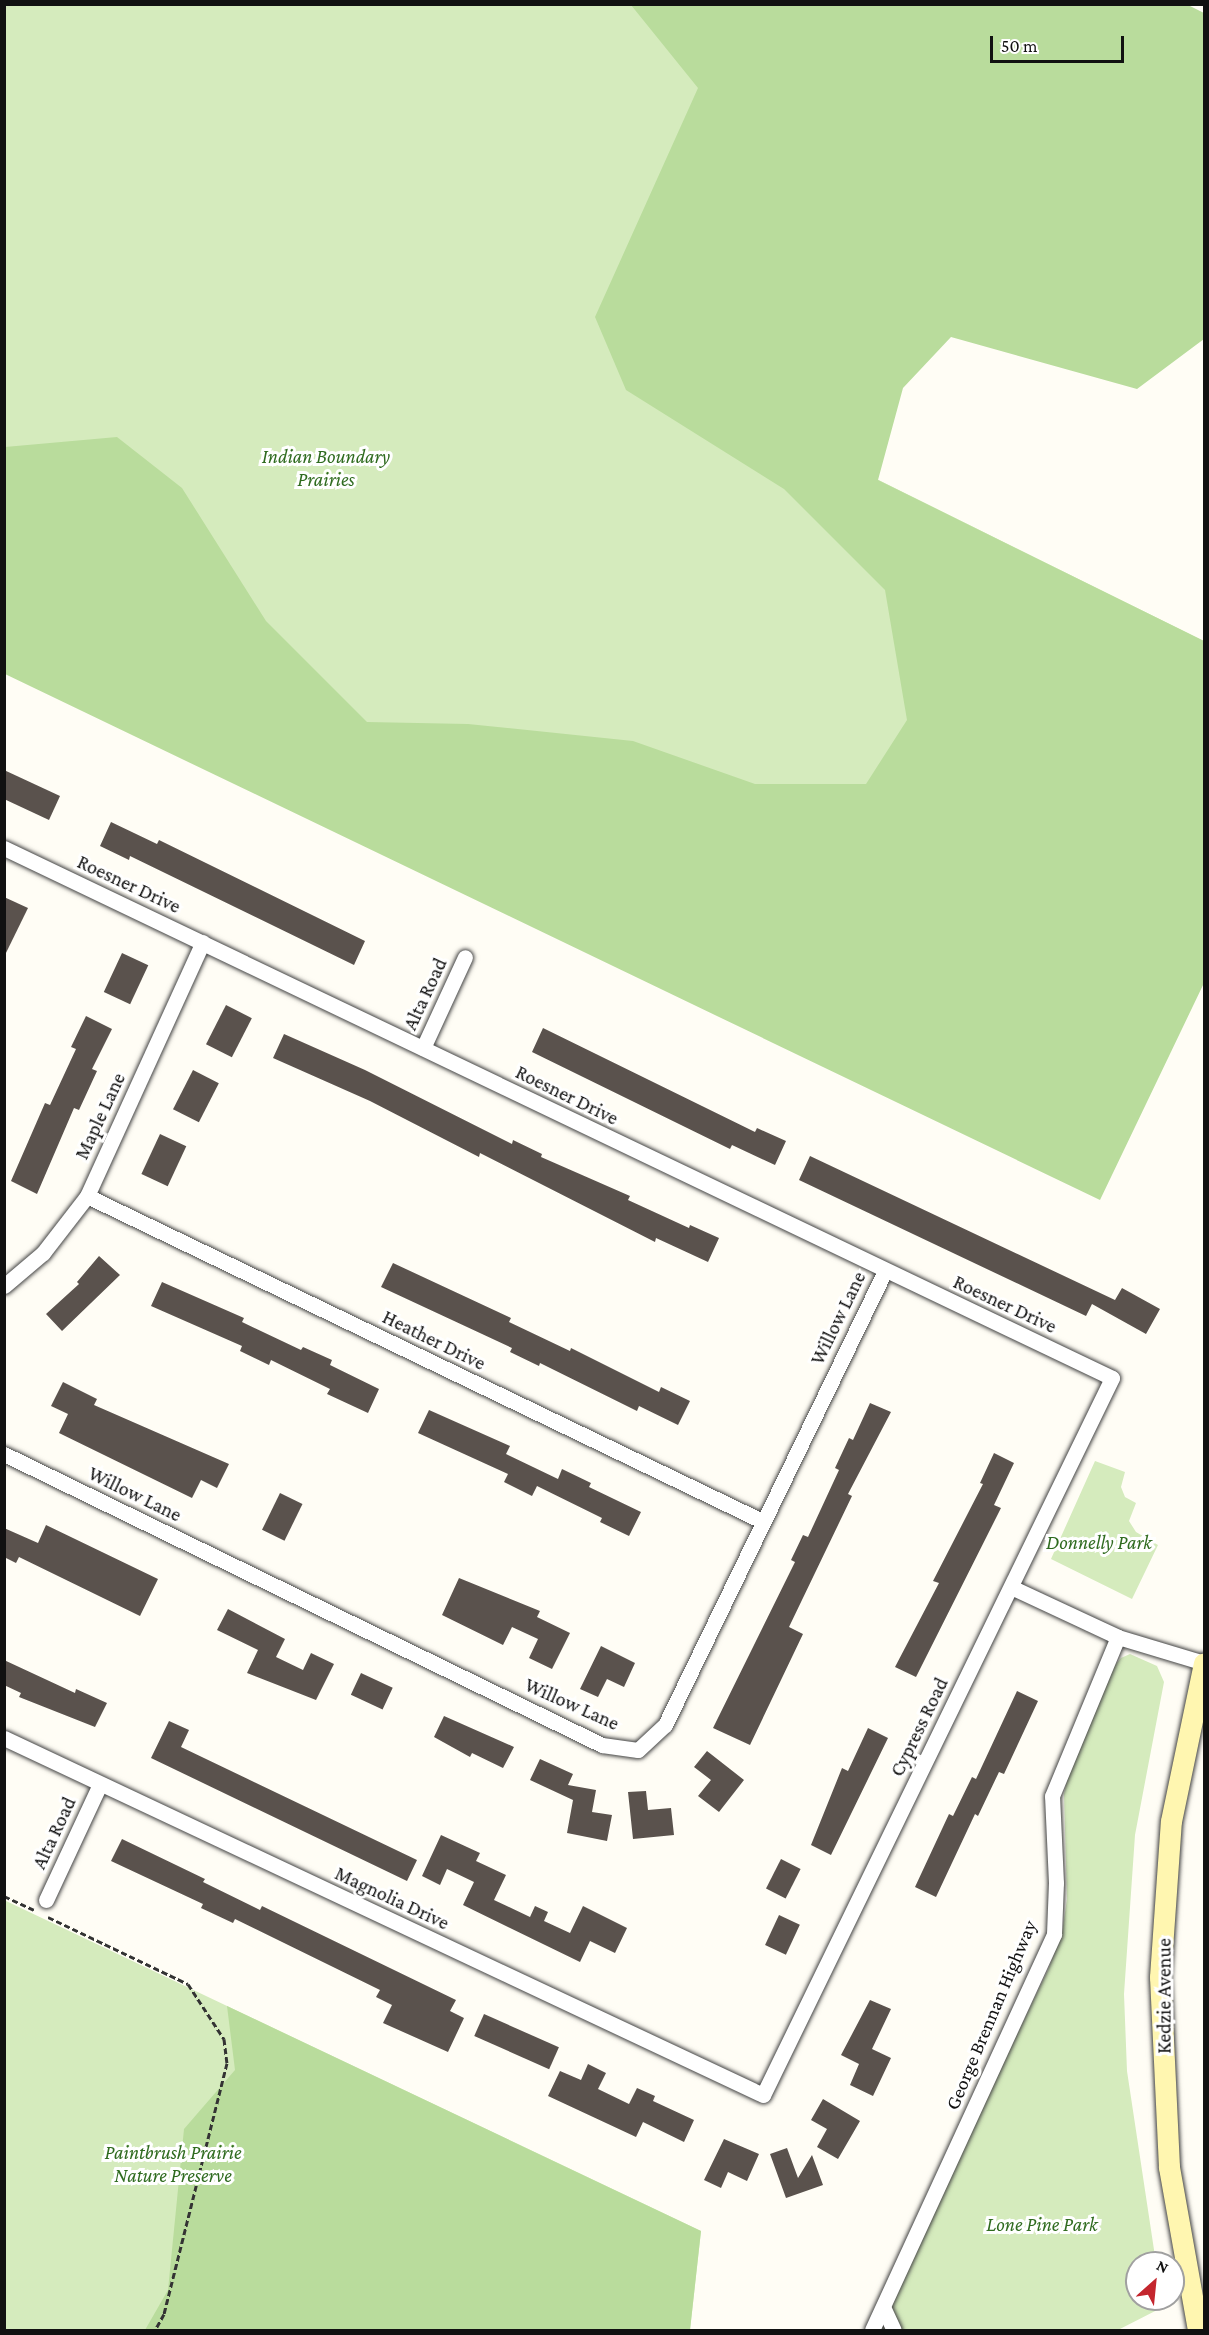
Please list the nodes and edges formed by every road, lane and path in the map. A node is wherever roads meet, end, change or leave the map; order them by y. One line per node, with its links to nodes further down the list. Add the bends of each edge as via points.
1 (4, 848): 2 (street, Roesner Drive)
2 (203, 942): 4 (street, Roesner Drive); 5 (street, Maple Lane)
3 (465, 957): 4 (street, Alta Road)
4 (423, 1048): 6 (street, Roesner Drive)
5 (87, 1196): 7 (street, Maple Lane, via 43,1253); 10 (street, Heather Drive)
6 (885, 1271): 8 (street, Roesner Drive); 10 (street, Willow Lane)
7 (4, 1286)
8 (1112, 1378): 11 (street, Cypress Road)
9 (4, 1454): 10 (street, Willow Lane, via 602,1745 638,1750 665,1725)
10 (764, 1522)
11 (1011, 1587): 12 (street); 18 (street, Cypress Road)
12 (1118, 1637): 13 (street); 19 (street, George Brennan Highway, via 1052,1796 1054,1934)
13 (1204, 1663): 23 (main road, Kedzie Avenue, via 1171,1821 1160,1977 1169,2167)
14 (4, 1738): 15 (street, Magnolia Drive)
15 (100, 1784): 17 (street, Alta Road); 18 (street, Magnolia Drive)
16 (4, 1896): 20 (path, via 188,1984 224,2039 227,2063 164,2314)
17 (46, 1900)
18 (763, 2095)
19 (884, 2309): 21 (street, George Brennan Highway); 22 (street)
20 (154, 2331)
21 (872, 2331)
22 (894, 2331)
23 (1198, 2331)

